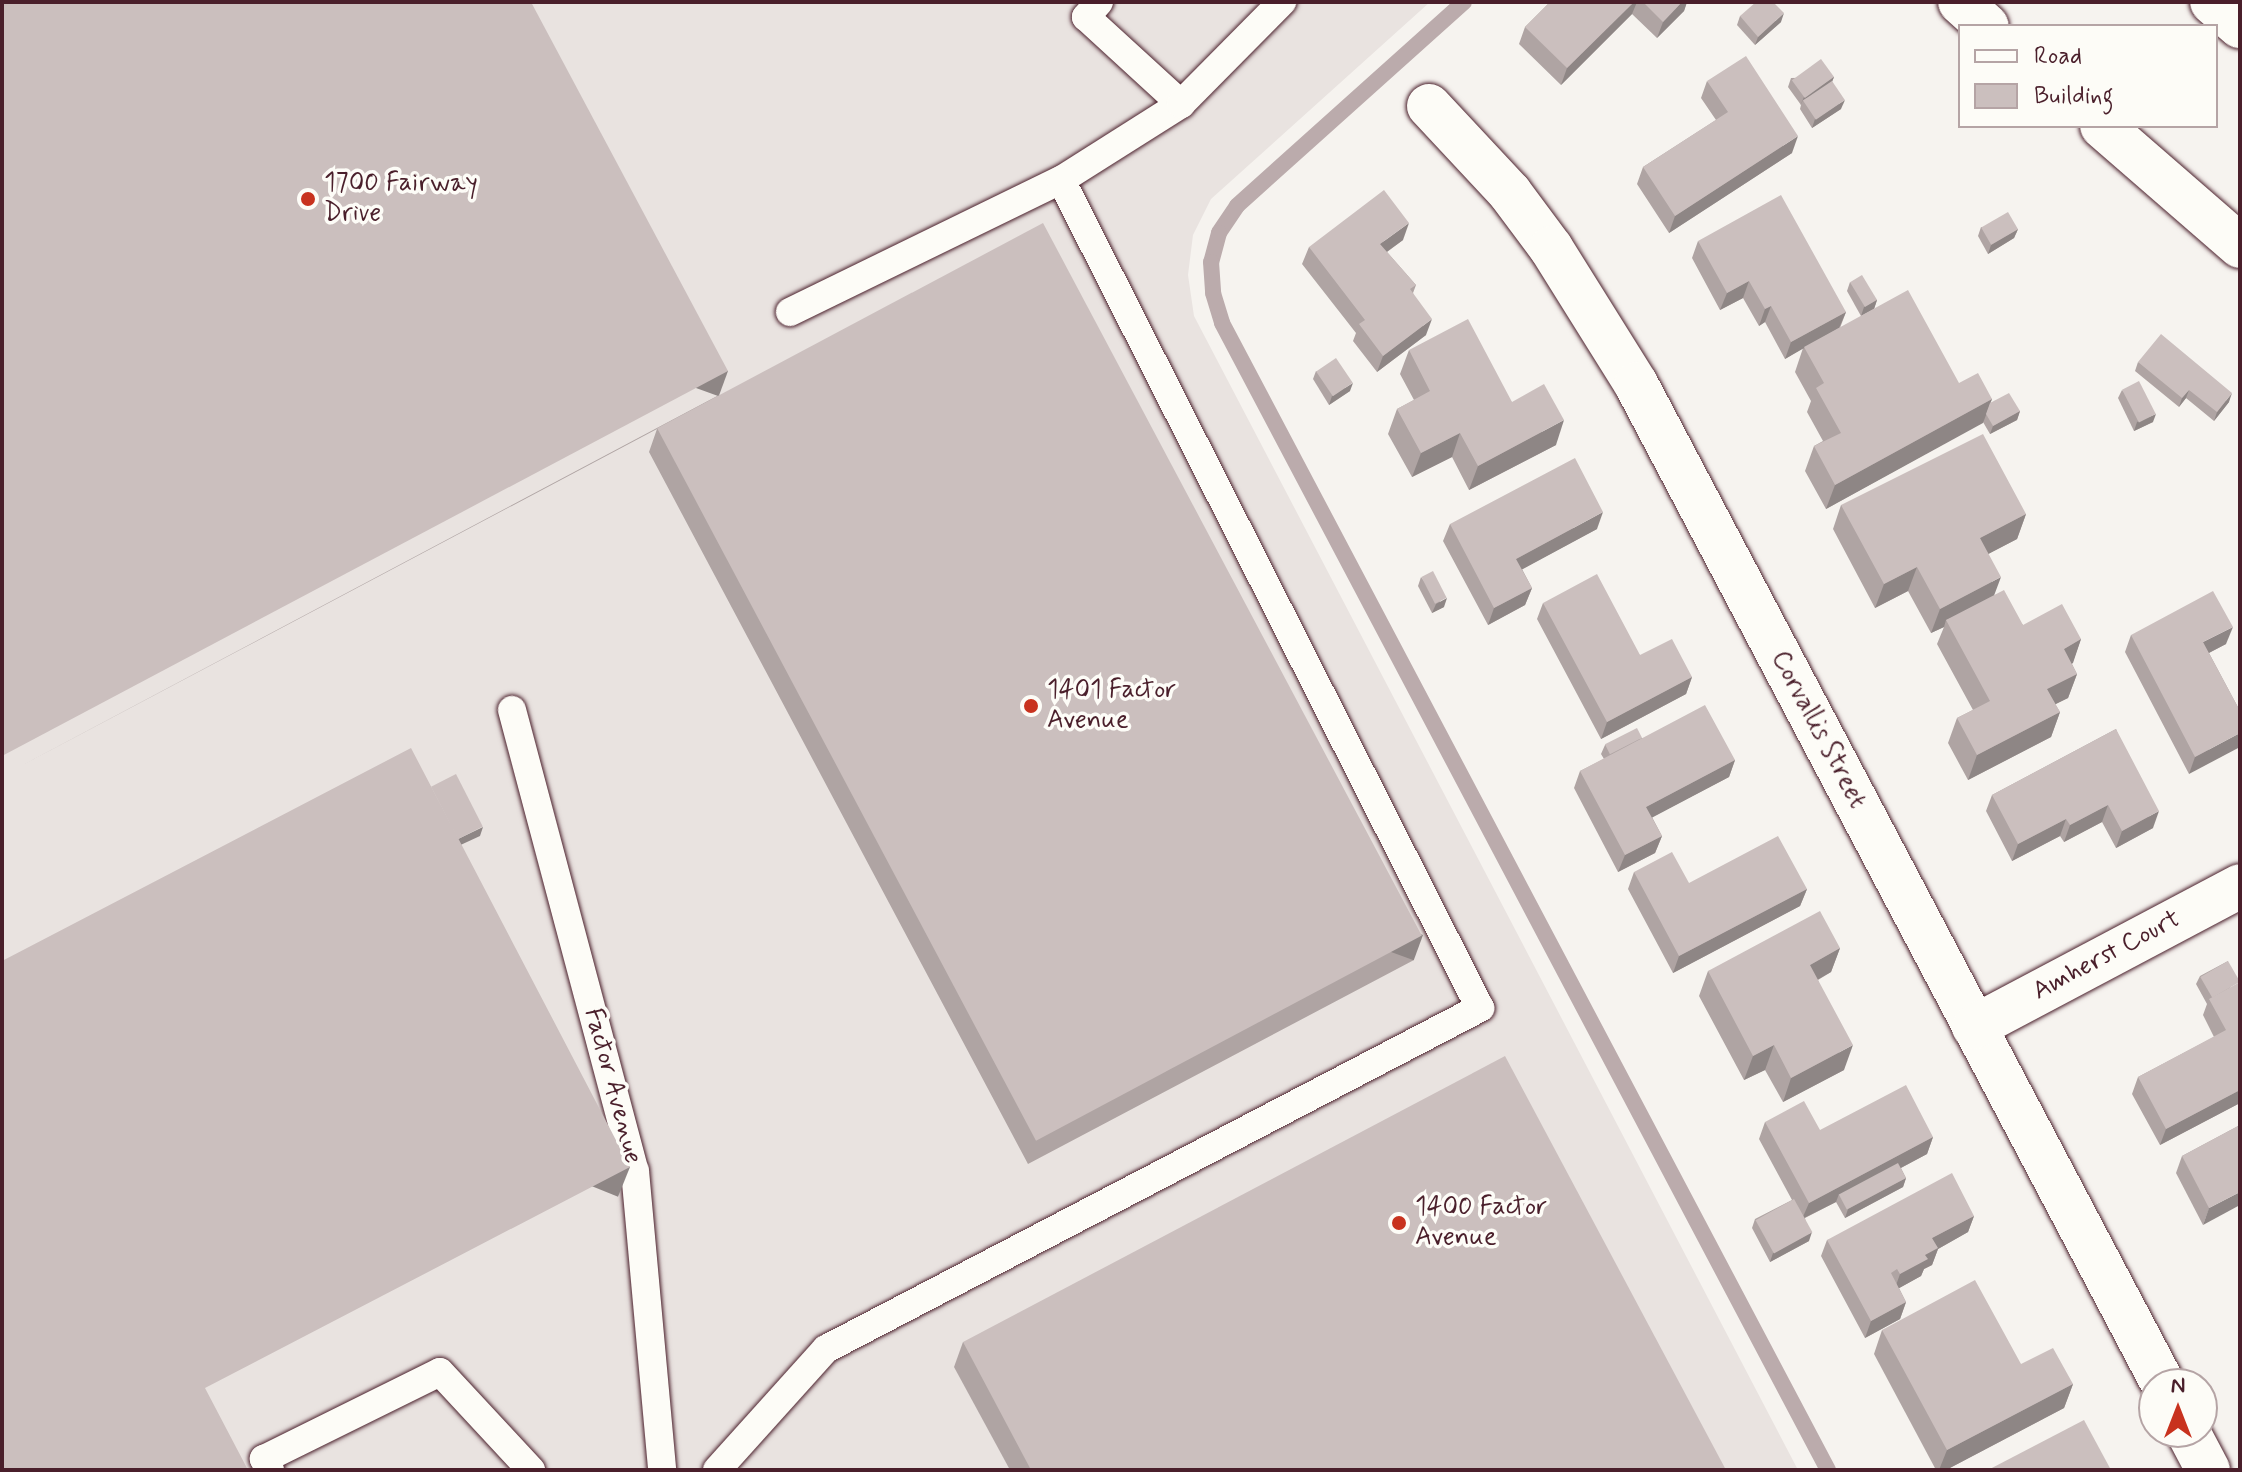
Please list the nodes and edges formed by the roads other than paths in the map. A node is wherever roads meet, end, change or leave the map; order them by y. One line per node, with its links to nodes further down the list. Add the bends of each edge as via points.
1 (1099, 2): 7 (lane, via 1086,17)
2 (1282, 2): 7 (lane)
3 (1960, 2): 5 (main road)
4 (2212, 2): 6 (main road)
5 (1985, 24)
6 (2240, 26)
7 (1181, 104): 10 (lane)
8 (1429, 106): 15 (main road, Corvallis Street, via 1510,193 1595,312)
9 (2104, 128): 11 (main road)
10 (1061, 180): 12 (lane); 21 (lane, via 1480,1008 826,1349)
11 (2240, 246)
12 (790, 312)
13 (512, 710): 20 (lane, Factor Avenue, via 635,1171)
14 (2240, 886): 15 (main road, Amherst Court)
15 (1974, 1027): 16 (main road, Corvallis Street)
16 (2155, 1368)
17 (2196, 1448): 22 (main road)
18 (270, 1470): 19 (lane, via 264,1459 440,1372)
19 (531, 1470)
20 (662, 1470)
21 (717, 1470)
22 (2208, 1470)

